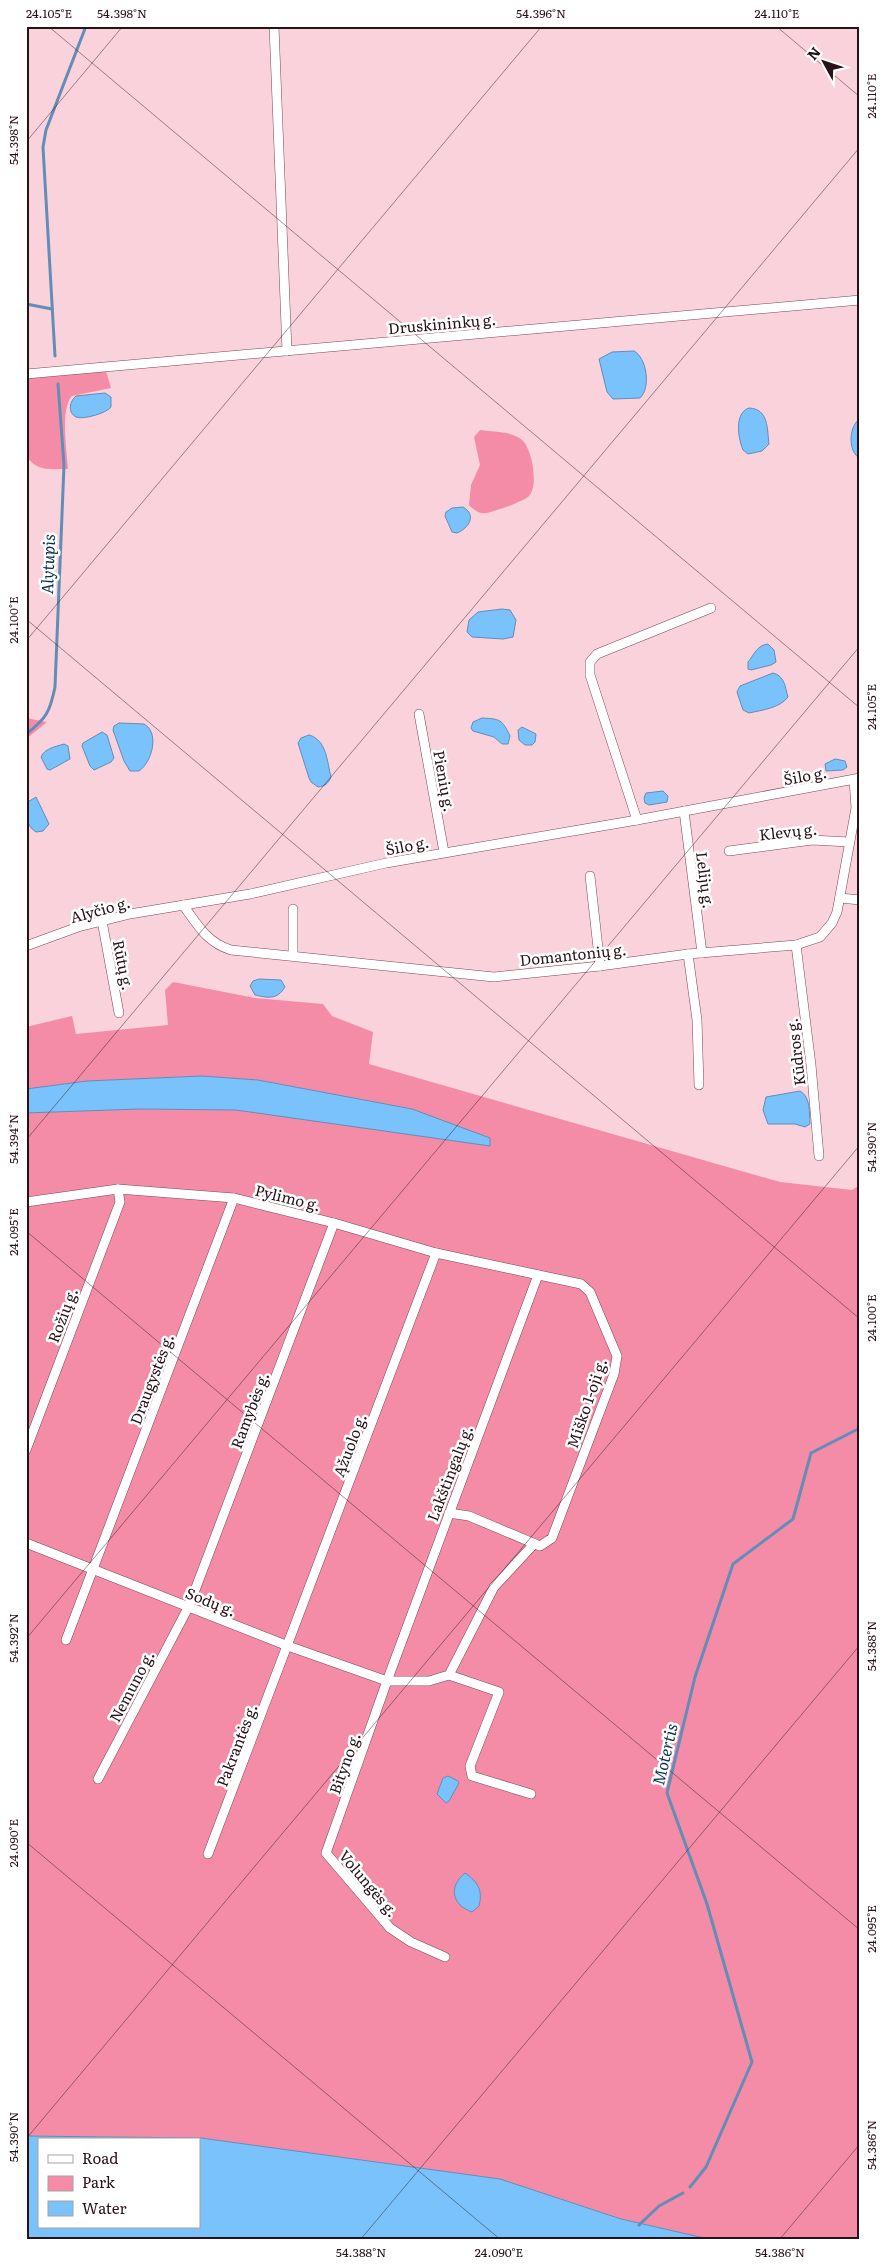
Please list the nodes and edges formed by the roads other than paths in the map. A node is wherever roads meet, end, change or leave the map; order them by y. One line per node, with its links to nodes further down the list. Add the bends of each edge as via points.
1 (274, 26): 3 (street)
2 (860, 300): 3 (street, Druskininkų g.)
3 (286, 351): 4 (street, Druskininkų g.)
4 (26, 374)
5 (711, 608): 10 (street, via 597,654 590,662 590,675)
6 (419, 714): 13 (street, Pienių g.)
7 (857, 779): 8 (street, Domantonių g.); 9 (street, Šilo g.)
8 (858, 799): 11 (street, Domantonių g.)
9 (684, 811): 10 (street, Šilo g.); 22 (street, Lelijų g.)
10 (637, 820): 13 (street, Šilo g.)
11 (849, 842): 12 (street, Klevų g., via 812,840); 15 (street, Domantonių g.)
12 (729, 851)
13 (444, 852): 17 (street, Šilo g., via 250,894)
14 (590, 876): 25 (street)
15 (840, 898): 16 (street); 20 (street, Domantonių g., via 826,931 820,937)
16 (860, 900)
17 (182, 905): 19 (street, Alyčio g.); 24 (street, Domantonių g., via 217,946)
18 (293, 909): 24 (street)
19 (102, 921): 21 (street, Alyčio g.); 26 (street, Rūtų g.)
20 (796, 945): 22 (street, Domantonių g.); 28 (street, Kūdros g.)
21 (26, 946)
22 (702, 953): 23 (street, Domantonių g.)
23 (688, 954): 25 (street, Domantonių g.); 27 (street, via 697,1020)
24 (293, 955): 25 (street, Domantonių g., via 494,977)
25 (600, 966)
26 (119, 1013)
27 (699, 1085)
28 (819, 1156)
29 (118, 1189): 30 (street, Pylimo g.); 31 (street, Pylimo g.); 35 (street, Rožių g., via 120,1202)
30 (234, 1198): 32 (street, Pylimo g.); 39 (street, Draugystės g.)
31 (26, 1202)
32 (334, 1223): 33 (street, Pylimo g.); 40 (street, Ramybės g.)
33 (436, 1253): 34 (street, Pylimo g.); 42 (street, Ąžuolo g.)
34 (538, 1275): 36 (street, Lakštingalų g.); 38 (street, Miško 1-oji g., via 581,1284 590,1292 617,1356 614,1374 552,1538 544,1545)
35 (26, 1450)
36 (449, 1514): 38 (street, via 470,1516); 44 (street, Lakštingalų g.)
37 (26, 1543): 39 (street, Sodų g.)
38 (534, 1544): 43 (street, via 494,1587)
39 (93, 1570): 40 (street, Sodų g.); 41 (street, Draugystės g.)
40 (189, 1606): 42 (street, Sodų g.); 45 (street, Nemuno g.)
41 (66, 1640)
42 (288, 1646): 44 (street, Sodų g.); 48 (street, Pakrantės g.)
43 (449, 1675): 44 (street, Sodų g., via 429,1681); 46 (street, via 499,1692 470,1766 472,1776)
44 (387, 1681): 47 (street, Bityno g.)
45 (98, 1779)
46 (531, 1794)
47 (326, 1853): 49 (street, Volungės g., via 390,1928 411,1942)
48 (208, 1854)
49 (445, 1957)

